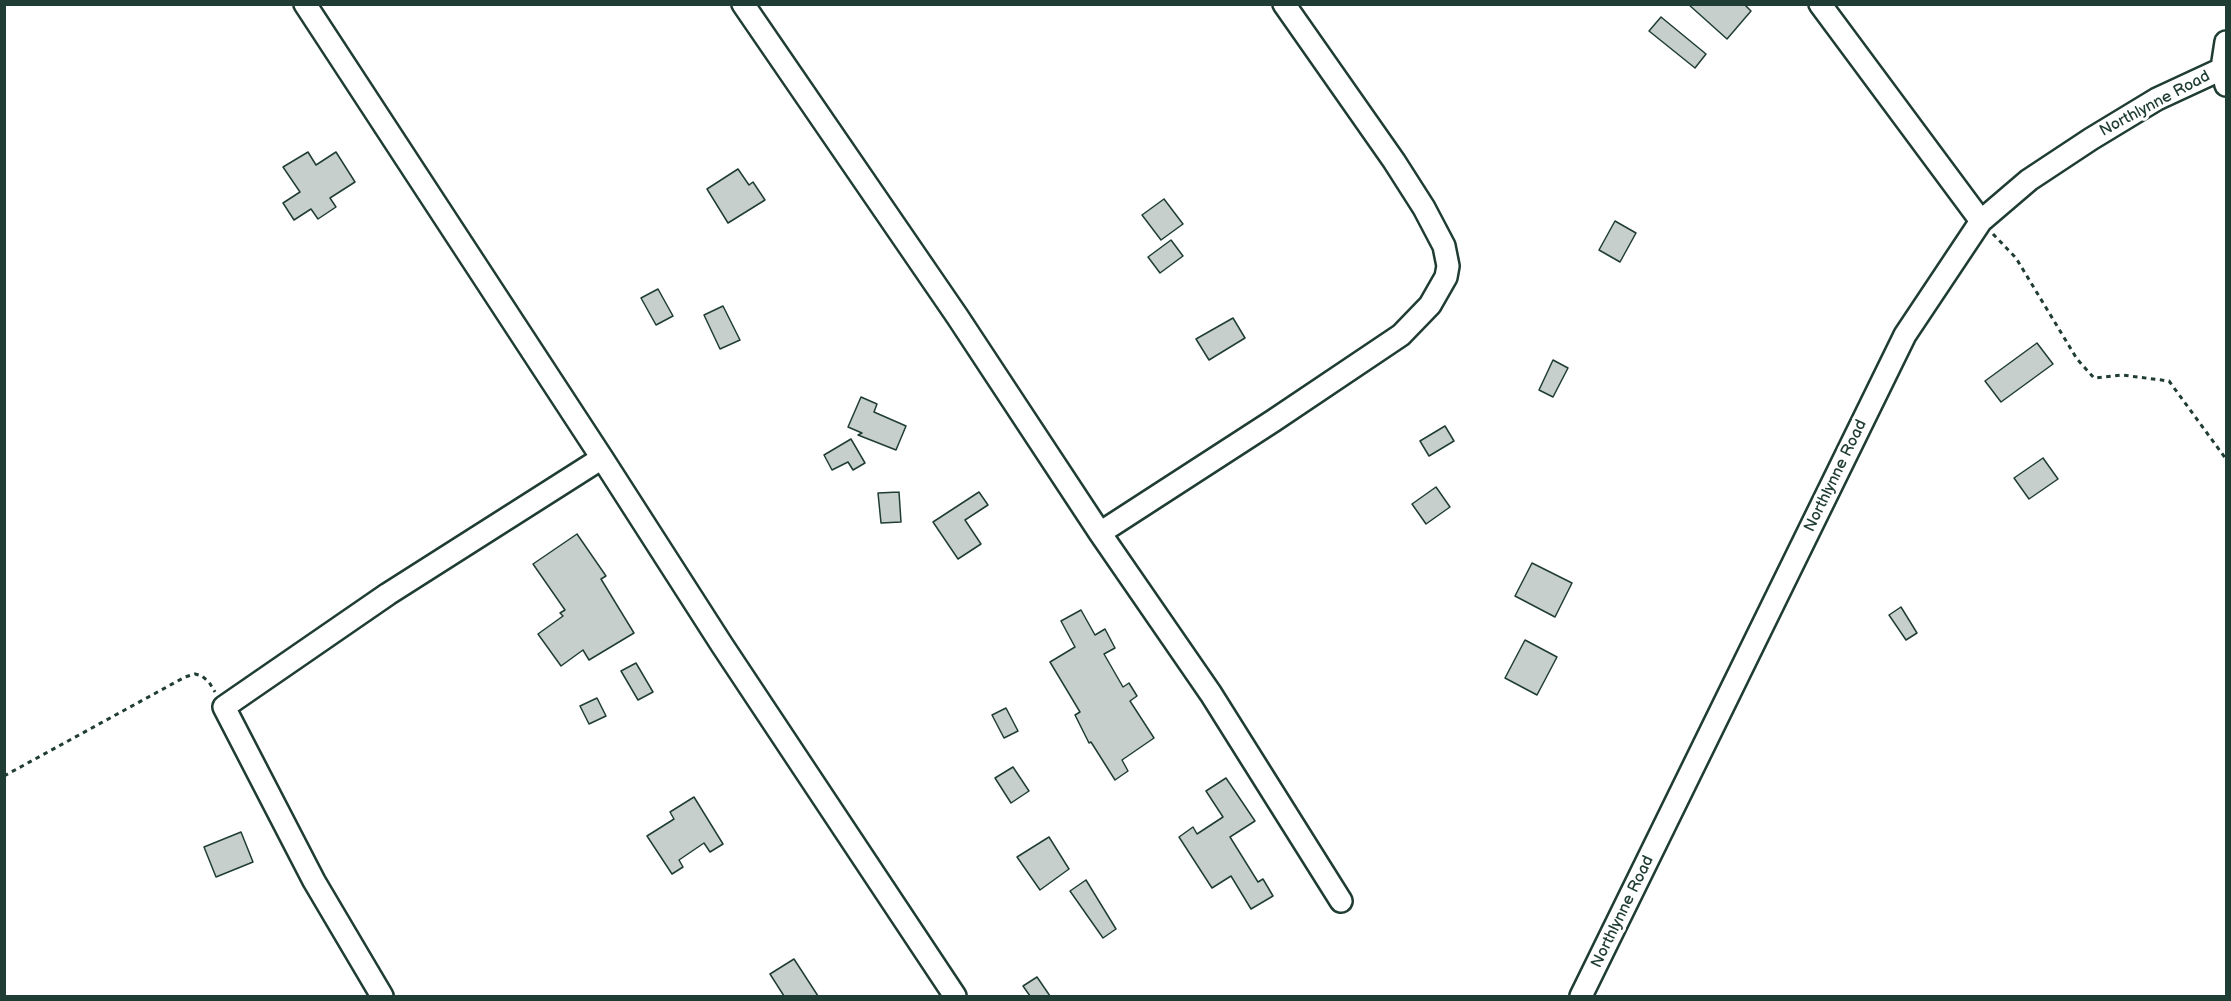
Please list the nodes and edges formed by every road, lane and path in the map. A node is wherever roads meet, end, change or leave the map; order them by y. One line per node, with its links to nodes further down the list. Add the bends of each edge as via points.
1 (305, 4): 8 (street)
2 (743, 4): 10 (street)
3 (1284, 4): 10 (street, via 1424,208 1444,246 1446,277 1430,305 1401,335)
4 (1820, 4): 7 (street)
5 (2226, 42): 6 (street)
6 (2225, 73): 7 (street, Northlynne Road, via 2157,99 2091,139 2029,180)
7 (1981, 221): 9 (path, via 2016,258 2077,359 2094,378 2122,375 2169,381); 16 (street, Northlynne Road, via 1905,335)
8 (602, 458): 11 (street, via 388,594); 15 (street)
9 (2226, 459)
10 (1100, 533): 13 (street, via 1211,694)
11 (224, 707): 12 (path, via 202,676 184,677); 14 (street, via 314,881)
12 (4, 776)
13 (1341, 901)
14 (382, 996)
15 (955, 996)
16 (1581, 996)

